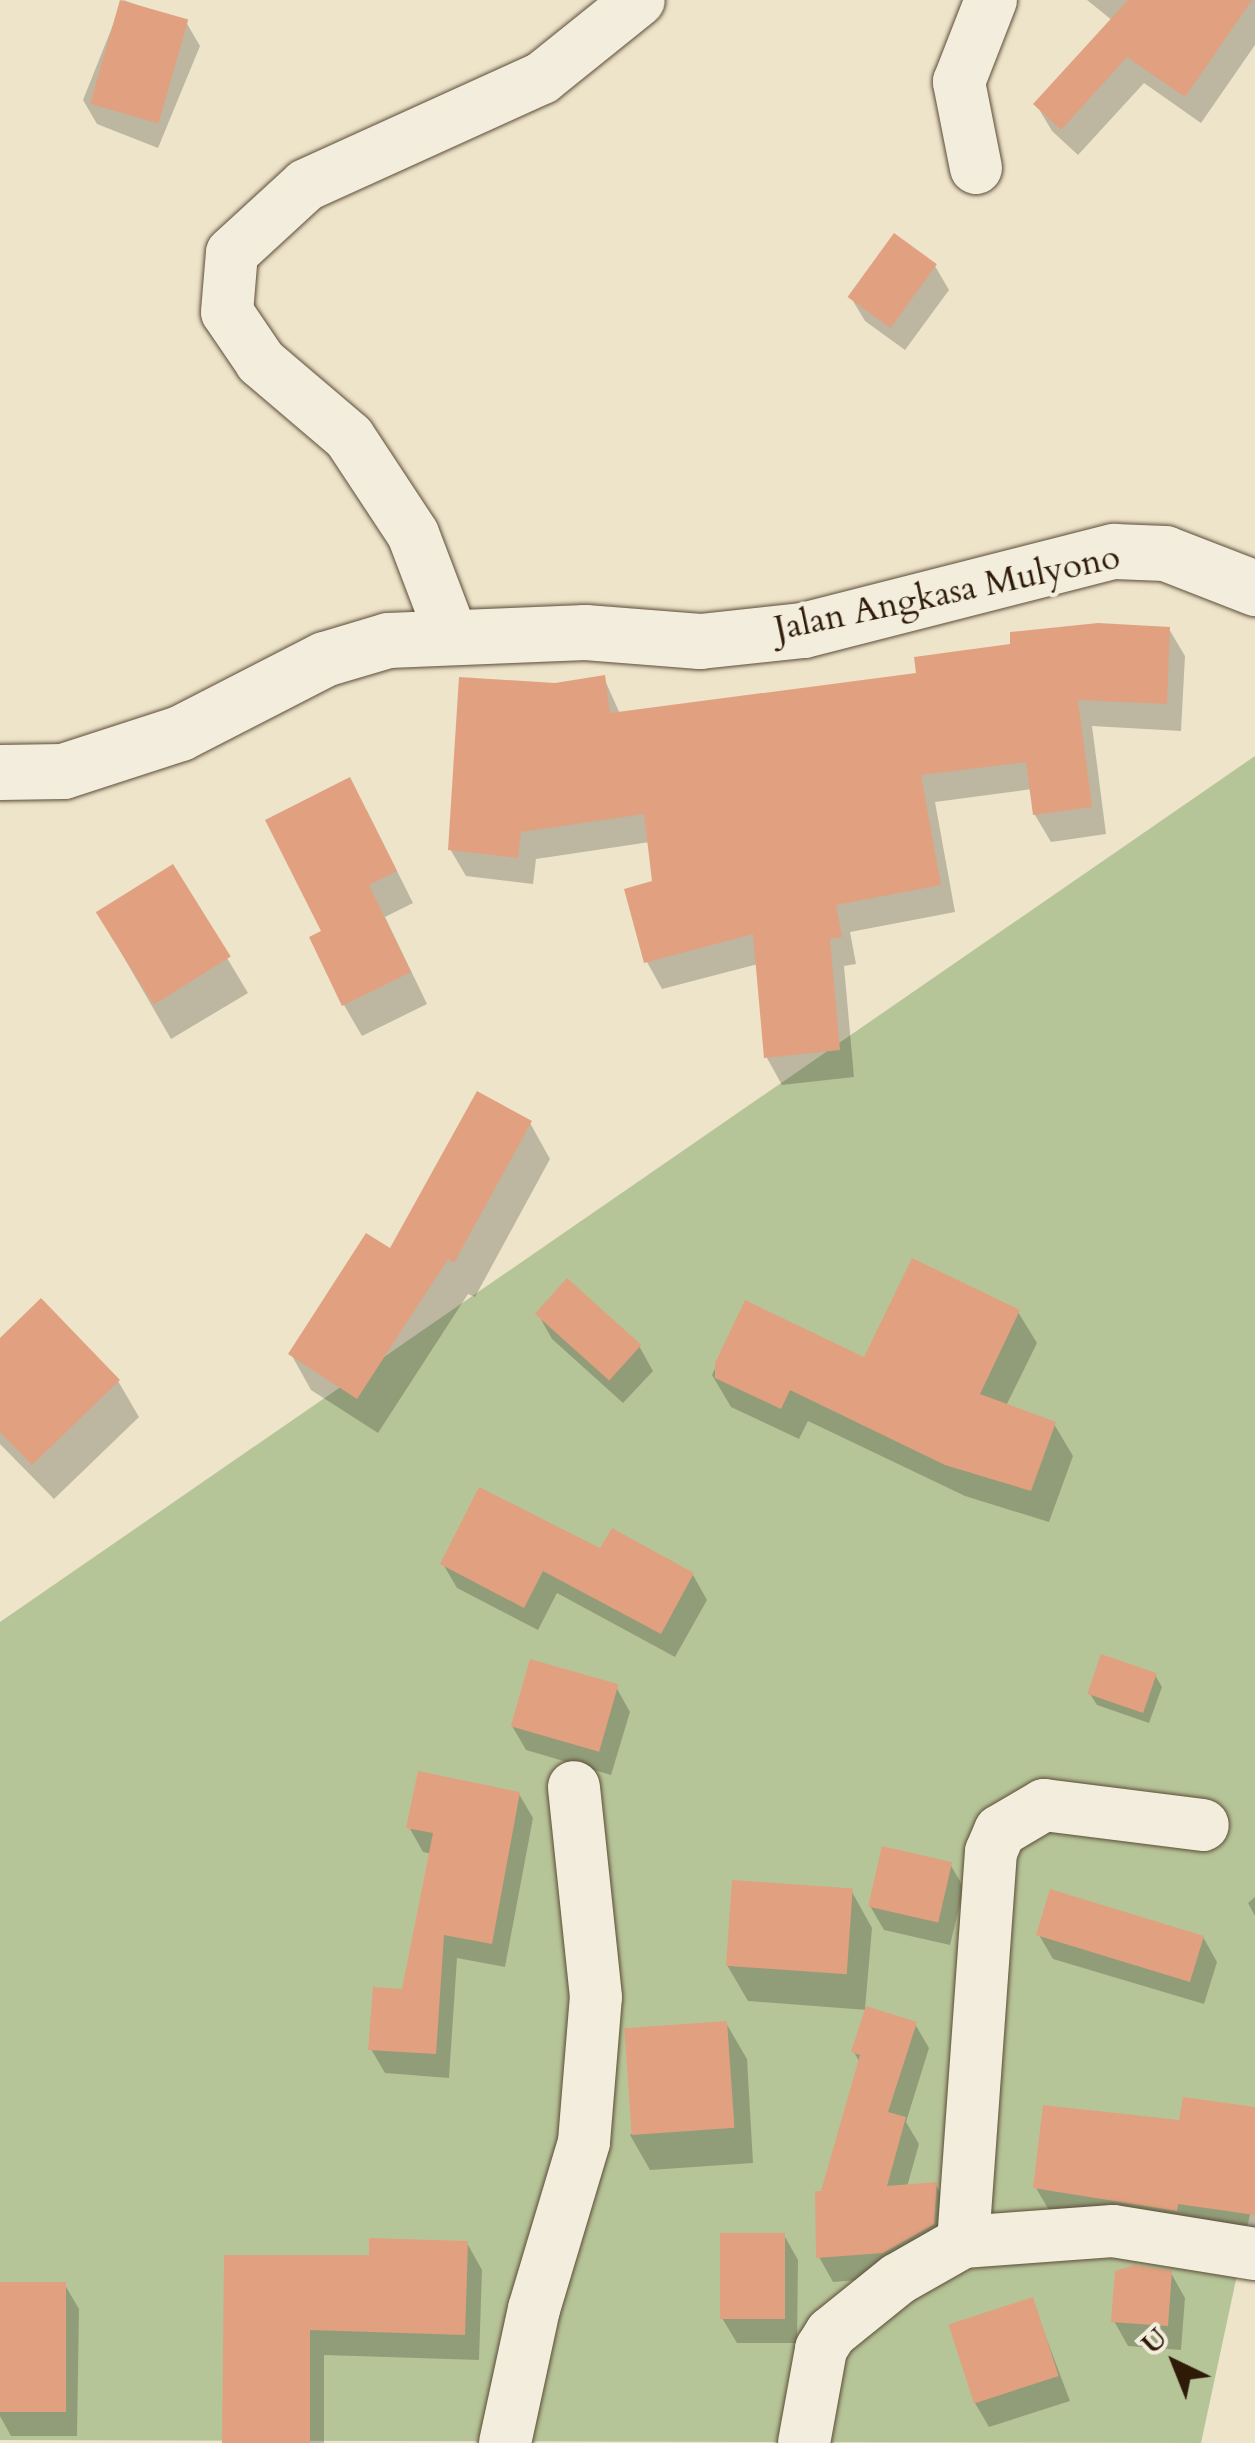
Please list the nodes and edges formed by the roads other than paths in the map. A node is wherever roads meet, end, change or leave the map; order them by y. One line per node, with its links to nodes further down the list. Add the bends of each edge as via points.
1 (640, 0): 5 (street, via 542,78 306,186 232,253 226,312 261,362 349,437 413,534)
2 (991, 0): 3 (street, via 959,82)
3 (976, 168)
4 (1255, 588): 5 (main road, Jalan Angkasa Mulyono, via 1165,553 1114,551 803,630 700,642 585,632)
5 (451, 634): 6 (main road, Jalan Angkasa Mulyono, via 388,640 324,660 180,733 63,772)
6 (0, 772)
7 (574, 1787): 11 (street, via 596,1996 584,2142 534,2309)
8 (1204, 1826): 9 (street, via 1044,1805 1000,1831 990,1852)
9 (963, 2242): 10 (street, via 1114,2232); 12 (street, via 898,2279 832,2333 822,2348)
10 (1255, 2254)
11 (505, 2443)
12 (804, 2443)

